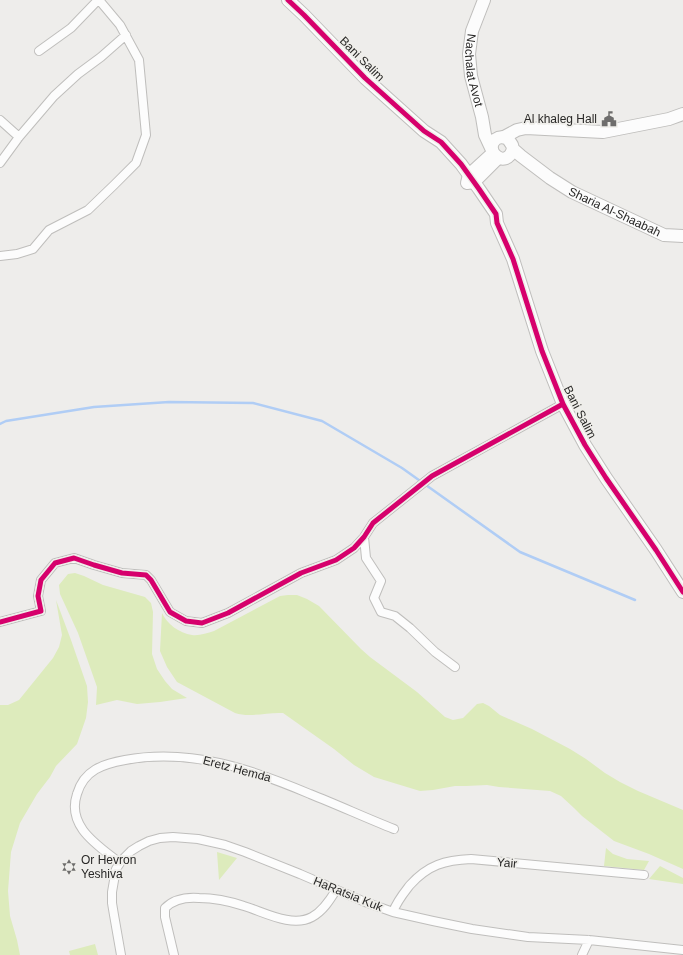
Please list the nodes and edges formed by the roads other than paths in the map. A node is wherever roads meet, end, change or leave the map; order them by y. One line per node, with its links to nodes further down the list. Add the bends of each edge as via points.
1 (98, 0): 4 (street, via 120,25); 5 (street, via 71,28)
2 (288, 0): 14 (street, Bani Salim, via 365,78 424,131 436,147)
3 (484, 0): 7 (street, Nachalat Avot, via 472,31 469,54 471,76)
4 (126, 36): 9 (street, via 54,96); 16 (street, via 139,60 145,122 146,136 136,163 88,210 49,230 33,249)
5 (38, 51)
6 (683, 114): 10 (street, via 603,132 542,130)
7 (482, 117): 10 (street, via 490,128); 11 (street, Nachalat Avot, via 485,135)
8 (0, 120): 9 (street)
9 (19, 137): 12 (street)
10 (508, 142): 11 (street, via 510,155); 11 (street, via 495,140 492,146); 13 (street, via 528,162)
11 (497, 155): 13 (street); 14 (street)
12 (0, 163)
13 (550, 178): 15 (street, Sharia Al-Shaabah, via 572,192 664,235)
14 (470, 180): 17 (street, Bani Salim, via 477,196 497,223 513,259 542,351)
15 (683, 236)
16 (0, 256)
17 (563, 404): 18 (street, via 432,476 373,523); 19 (street, Bani Salim, via 585,445)
18 (364, 537): 20 (street, via 354,548 336,560 301,573 228,613 202,623 186,621 170,612 146,575 122,573 74,558 55,563 42,580 38,596 42,611); 21 (street, via 366,558 381,581 374,598 381,612 395,616)
19 (683, 592)
20 (0, 622)
21 (455, 667)
22 (394, 829): 23 (street, Eretz Hemda, via 240,767 185,758 137,758 100,766 84,780 75,798 76,817 85,834)
23 (120, 863): 25 (street, HaRatsia Kuk, via 131,851 149,841 184,837 225,845); 29 (street, HaRatsia Kuk, via 116,869 112,892)
24 (644, 875): 26 (street, Yair, via 471,859 451,860 426,870 416,878 397,902)
25 (336, 890): 26 (street, HaRatsia Kuk); 30 (street, via 319,912 299,921 283,919 216,899 193,897 173,901 165,908 165,917)
26 (394, 912): 27 (street, HaRatsia Kuk, via 432,922 493,932)
27 (589, 940): 28 (street, HaRatsia Kuk); 31 (street)
28 (683, 950)
29 (121, 955)
30 (174, 955)
31 (582, 955)

